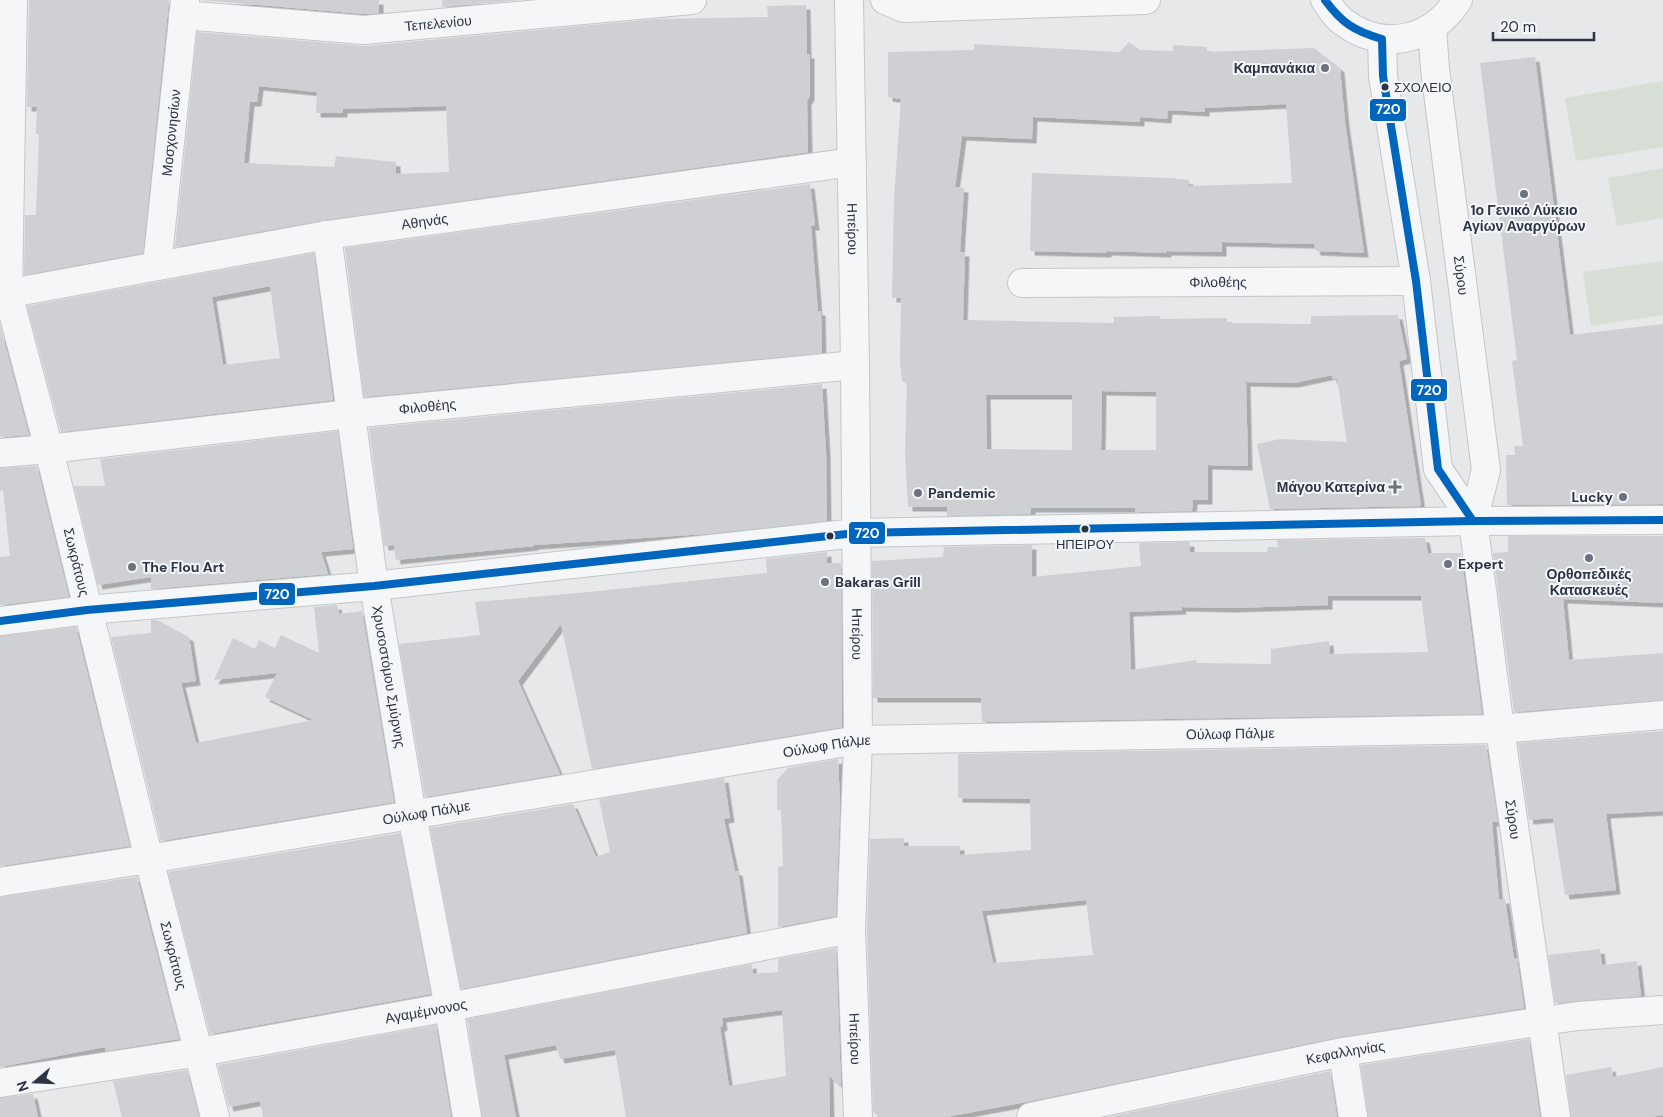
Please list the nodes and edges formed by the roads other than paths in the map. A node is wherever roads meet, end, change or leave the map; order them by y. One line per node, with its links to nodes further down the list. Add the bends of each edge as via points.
1 (13, 0): 11 (street, Σωκράτους)
2 (692, 0): 8 (street, Τεπελενίου, via 364,30)
3 (849, 0): 12 (street, Ηπείρου)
4 (885, 0): 5 (street, via 904,8)
5 (1146, 0)
6 (1326, 0): 10 (street, via 1340,20 1360,33)
7 (1458, 0): 9 (street)
8 (184, 8): 14 (street, Μοσχονησίων)
9 (1432, 28): 10 (street, via 1408,38); 23 (street, Σύρου, via 1486,470)
10 (1382, 39): 15 (street, Σύρου, via 1384,76)
11 (5, 117): 17 (street, Σωκράτους)
12 (852, 162): 13 (street, Αθηνάς); 18 (street, Ηπείρου)
13 (327, 235): 14 (street, Αθηνάς); 19 (street, Χρυσοστόμου Σμύρνης)
14 (157, 266): 17 (street, Αθηνάς)
15 (1416, 281): 16 (street, Φιλοθέης); 23 (street, Σύρου, via 1438,469)
16 (1022, 283)
17 (4, 295): 20 (street, Σωκράτους)
18 (855, 365): 19 (street, Φιλοθέης); 24 (street, Ηπείρου)
19 (350, 414): 20 (street, Φιλοθέης); 25 (street, Χρυσοστόμου Σμύρνης)
20 (49, 450): 21 (street, Φιλοθέης); 26 (street, Σωκράτους)
21 (0, 453)
22 (1663, 520): 23 (street)
23 (1473, 521): 24 (street); 29 (street, Σύρου)
24 (856, 533): 25 (street); 30 (street, Ηπείρου)
25 (374, 586): 26 (street); 31 (street, Χρυσοστόμου Σμύρνης)
26 (87, 610): 27 (street); 32 (street, Σωκράτους)
27 (0, 620)
28 (1663, 715): 29 (street, Ούλωφ Πάλμε)
29 (1500, 729): 30 (street, Ούλωφ Πάλμε); 37 (street, Σύρου)
30 (858, 740): 31 (street, Ούλωφ Πάλμε); 34 (street, Ηπείρου)
31 (412, 814): 32 (street, Ούλωφ Πάλμε); 35 (street, Χρυσοστόμου Σμύρνης)
32 (149, 859): 33 (street, Ούλωφ Πάλμε); 38 (street, Σωκράτους)
33 (0, 882)
34 (851, 929): 35 (street, Αγαμέμνονος); 44 (street, Ηπείρου)
35 (449, 1007): 38 (street, Αγαμέμνονος); 43 (street, Χρυσοστόμου Σμύρνης)
36 (1663, 1010): 37 (street, Κεφαλληνίας)
37 (1542, 1021): 39 (street, Κεφαλληνίας); 46 (street, Σύρου)
38 (200, 1052): 40 (street, Αγαμέμνονος); 42 (street, Σωκράτους)
39 (1343, 1052): 41 (street, Κεφαλληνίας); 45 (street)
40 (0, 1083)
41 (1046, 1116)
42 (215, 1117)
43 (467, 1117)
44 (858, 1117)
45 (1353, 1117)
46 (1556, 1117)

